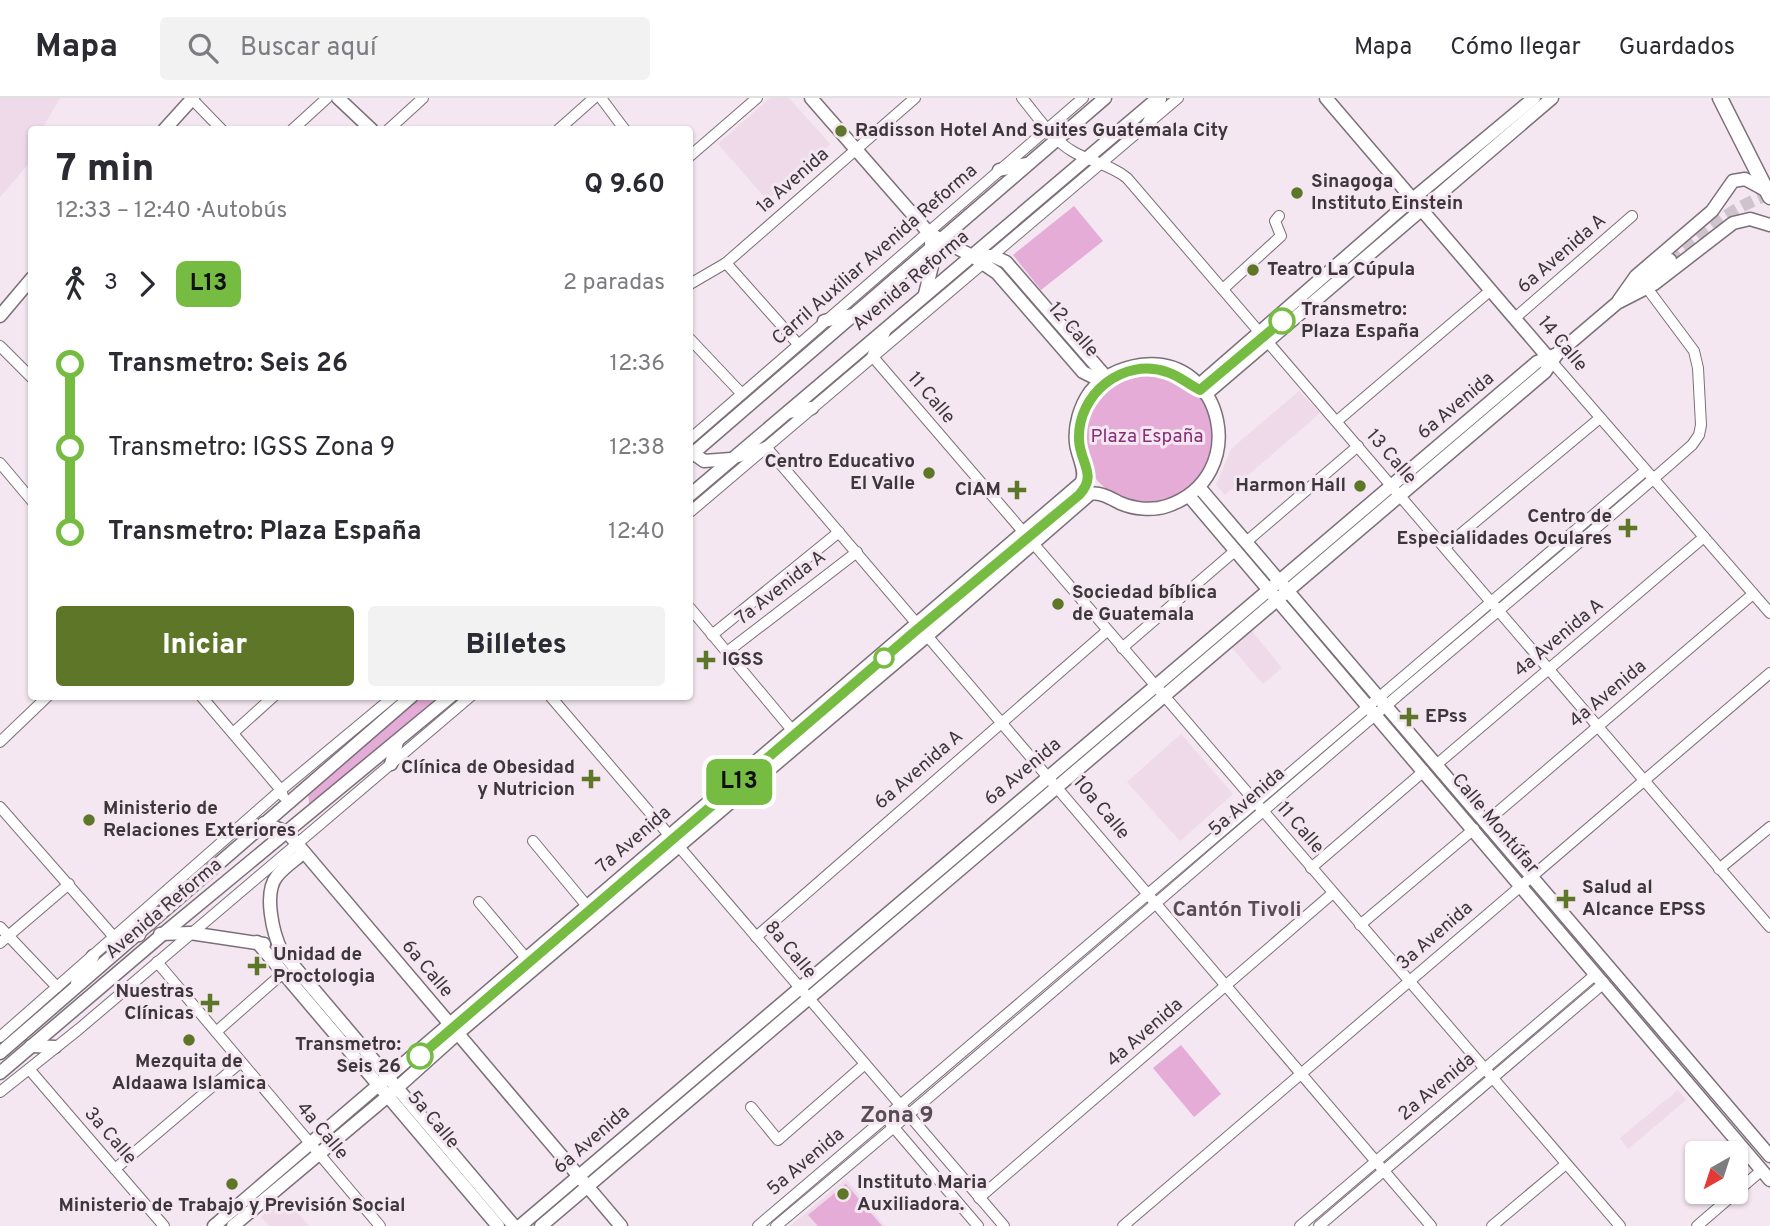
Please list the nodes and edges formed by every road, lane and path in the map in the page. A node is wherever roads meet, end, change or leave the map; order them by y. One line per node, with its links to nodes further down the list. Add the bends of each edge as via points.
1 (327, 98): 24 (street)
2 (338, 98): 20 (main road)
3 (347, 98): 20 (main road)
4 (423, 98): 26 (street)
5 (594, 98): 27 (street)
6 (601, 98): 28 (street)
7 (757, 98): 32 (street)
8 (811, 98): 31 (main road)
9 (915, 98): 31 (street, 1a Avenida)
10 (1023, 98): 29 (street, 13 Calle)
11 (1083, 98): 29 (street, Carril Auxiliar Avenida Reforma)
12 (1105, 98): 30 (main road, Avenida Reforma)
13 (1159, 98): 21 (main road); 34 (main road, Avenida Reforma)
14 (1178, 98): 21 (street)
15 (1326, 98): 40 (main road, 14 Calle)
16 (1562, 98): 19 (main road, via 1556,102)
17 (1718, 98): 33 (highway)
18 (192, 99): 22 (main road); 23 (street)
19 (1540, 99): 40 (main road); 41 (main road)
20 (360, 118): 25 (main road)
21 (1148, 124): 36 (street)
22 (168, 126)
23 (218, 126)
24 (296, 126)
25 (368, 126)
26 (392, 126)
27 (562, 126)
28 (622, 126)
29 (1047, 128): 30 (street, 13 Calle); 37 (street, Carril Auxiliar Avenida Reforma)
30 (1057, 139): 34 (street, 13 Calle); 35 (main road, Avenida Reforma)
31 (856, 150): 45 (main road); 51 (street, 1a Avenida)
32 (693, 153)
33 (1748, 155): 38 (highway); 39 (highway)
34 (1087, 158): 36 (street, 13 Calle); 46 (main road, Avenida Reforma)
35 (1029, 163): 37 (main road); 47 (main road, Avenida Reforma)
36 (1103, 163): 49 (street); 55 (street, 13 Calle, via 1127,178)
37 (999, 170): 45 (street, Carril Auxiliar Avenida Reforma)
38 (1770, 176)
39 (1769, 194): 58 (main road, 6a Avenida, via 1745,179 1733,181 1712,211 1636,276)
40 (1413, 198): 41 (main road, 14 Calle); 64 (main road)
41 (1423, 209): 56 (main road, 14 Calle); 64 (main road)
42 (1279, 216): 55 (street, via 1275,221 1281,236)
43 (1632, 216): 61 (street, 6a Avenida A)
44 (1770, 225): 54 (main road, 6a Avenida, via 1750,219 1733,223)
45 (929, 233): 47 (main road); 62 (street, Carril Auxiliar Avenida Reforma)
46 (993, 238): 48 (main road, Avenida Reforma); 49 (main road)
47 (936, 245): 48 (main road); 57 (main road); 59 (main road, Avenida Reforma)
48 (972, 256): 49 (main road); 57 (main road, Avenida Reforma)
49 (988, 260): 69 (street); 71 (main road, 12 Calle, via 1006,262)
50 (1670, 260): 58 (main road)
51 (726, 263): 52 (street, 1a Avenida); 66 (street)
52 (693, 282)
53 (28, 283): 60 (main road)
54 (1647, 288): 58 (main road, 6a Avenida); 85 (street, 5a Avenida, via 1694,351 1701,425 1692,445)
55 (1223, 289): 64 (street, 13 Calle)
56 (1491, 290): 61 (main road, 14 Calle); 77 (street, 6a Avenida A)
57 (924, 296): 63 (main road, Avenida Reforma)
58 (1617, 303): 68 (main road, 6a Avenida)
59 (856, 314): 62 (main road); 81 (main road, Avenida Reforma)
60 (0, 316)
61 (1515, 318): 68 (main road, 14 Calle)
62 (824, 321): 66 (street, Carril Auxiliar Avenida Reforma)
63 (886, 328): 69 (main road); 75 (main road, Avenida Reforma)
64 (1265, 337): 72 (main road); 77 (street, 13 Calle)
65 (693, 342): 73 (street)
66 (797, 344): 73 (street, Carril Auxiliar Avenida Reforma)
67 (0, 346): 70 (street)
68 (1552, 355): 76 (street, 14 Calle); 86 (main road, 6a Avenida, via 1537,362); 90 (main road, 6a Avenida, via 1545,372)
69 (873, 357): 74 (street); 93 (street, 11 Calle)
70 (28, 373)
71 (1106, 377): 72 (main road, via 1129,366 1166,366); 93 (main road, 7a Avenida, via 1084,401 1077,421 1076,441 1084,474 1081,484)
72 (1203, 390): 87 (main road, via 1220,436 1210,472)
73 (741, 393): 78 (street, Carril Auxiliar Avenida Reforma)
74 (812, 408): 75 (main road); 80 (street)
75 (787, 412): 83 (main road, Avenida Reforma)
76 (1600, 418): 85 (street, 14 Calle); 97 (street)
77 (1337, 421): 79 (street, 13 Calle)
78 (693, 436)
79 (1358, 446): 86 (street, 13 Calle); 96 (street)
80 (766, 447): 83 (street); 91 (street); 92 (street, 10a Calle)
81 (693, 450)
82 (693, 455): 83 (main road, via 704,461)
83 (731, 459): 88 (main road, Avenida Reforma)
84 (0, 463): 89 (street)
85 (1648, 475): 94 (street, 14 Calle); 104 (street, 5a Avenida); 105 (street, 5a Avenida)
86 (1392, 485): 90 (street, 13 Calle); 99 (main road, 6a Avenida)
87 (1194, 491): 95 (main road, 7a Avenida, via 1163,507 1143,509 1090,494); 96 (main road, Calle Montúfar)
88 (693, 492)
89 (28, 496)
90 (1401, 496): 97 (street, 13 Calle); 101 (main road, 6a Avenida)
91 (693, 509)
92 (839, 532): 98 (street, 10a Calle); 110 (street, 7a Avenida A)
93 (1024, 533): 95 (street, 11 Calle); 108 (main road, 7a Avenida)
94 (1704, 537): 102 (street, 14 Calle); 114 (street, 4a Avenida A)
95 (1033, 544): 109 (street, 11 Calle); 111 (main road, 7a Avenida)
96 (1241, 546): 99 (main road, Calle Montúfar); 100 (main road, Calle Montúfar); 112 (street)
97 (1445, 547): 104 (street, 13 Calle)
98 (856, 552): 108 (street, 10a Calle); 113 (street, 7a Avenida A)
99 (1279, 580): 100 (main road, 6a Avenida); 101 (main road, Calle Montúfar)
100 (1268, 589): 103 (main road, Calle Montúfar); 116 (main road, 6a Avenida)
101 (1289, 592): 103 (main road, 6a Avenida); 126 (main road, Calle Montúfar)
102 (1753, 594): 107 (street, 14 Calle); 130 (street, 4a Avenida)
103 (1278, 600): 117 (main road, 6a Avenida); 126 (main road, Calle Montúfar)
104 (1491, 601): 105 (street, 13 Calle); 126 (street, 5a Avenida)
105 (1500, 611): 114 (street, 13 Calle); 126 (street, 5a Avenida)
106 (693, 612): 110 (street)
107 (1770, 613)
108 (918, 623): 111 (street, 10a Calle); 131 (main road, 7a Avenida)
109 (1107, 631): 112 (street, 11 Calle); 128 (street, 6a Avenida A)
110 (712, 635): 113 (street)
111 (928, 635): 128 (street, 10a Calle); 153 (main road, 7a Avenida)
112 (1122, 648): 116 (street, 11 Calle)
113 (727, 652): 131 (street)
114 (1549, 669): 130 (street, 13 Calle); 137 (street, 4a Avenida A)
115 (1770, 673): 140 (street, 3a Avenida)
116 (1154, 685): 117 (street, 11 Calle); 139 (main road, 6a Avenida)
117 (1163, 696): 141 (main road, 6a Avenida); 143 (street, 11 Calle)
118 (44, 700): 134 (street)
119 (204, 700): 132 (street)
120 (270, 700): 132 (street)
121 (389, 700): 135 (street)
122 (407, 700): 138 (main road, Avenida Reforma)
123 (446, 700): 127 (main road, Avenida Reforma)
124 (466, 700): 129 (street)
125 (553, 700): 151 (street, 8a Calle)
126 (1377, 705): 137 (main road, Calle Montúfar); 143 (street, 5a Avenida); 146 (street, 5a Avenida)
127 (421, 721): 129 (main road); 133 (main road, Avenida Reforma)
128 (1002, 721): 139 (street, 10a Calle); 172 (street, 6a Avenida A)
129 (437, 725): 136 (street)
130 (1597, 726): 140 (street, 13 Calle); 148 (street, 4a Avenida)
131 (792, 730): 151 (main road, 7a Avenida)
132 (233, 733): 142 (street)
133 (397, 741): 136 (main road); 150 (main road, Avenida Reforma)
134 (0, 742)
135 (331, 750): 138 (main road); 142 (street)
136 (391, 764): 154 (street)
137 (1430, 768): 148 (main road, Calle Montúfar); 155 (street, 4a Avenida A)
138 (327, 771): 144 (main road, Avenida Reforma)
139 (1049, 776): 141 (street, 10a Calle); 186 (main road, 6a Avenida)
140 (1644, 781): 156 (street, 13 Calle); 157 (street, 3a Avenida)
141 (1058, 788): 159 (street, 10a Calle); 186 (main road, 6a Avenida)
142 (281, 790): 144 (street); 171 (street)
143 (1254, 802): 146 (street, 11 Calle); 159 (street, 5a Avenida)
144 (286, 806): 147 (main road, Avenida Reforma); 150 (main road)
145 (0, 807): 158 (street)
146 (1263, 811): 155 (street, 11 Calle); 162 (street, 5a Avenida)
147 (264, 823): 150 (main road); 169 (main road, Avenida Reforma)
148 (1480, 826): 157 (main road, Calle Montúfar); 164 (street, 4a Avenida)
149 (1770, 827): 156 (street)
150 (287, 832): 154 (main road, 6a Calle); 168 (main road, Avenida Reforma)
151 (669, 835): 153 (street, 8a Calle); 163 (main road, 7a Avenida)
152 (533, 841): 163 (street)
153 (679, 845): 172 (street, 8a Calle); 188 (main road, 7a Avenida)
154 (300, 848): 167 (street); 175 (main road, 5a Calle, via 272,886 274,932); 188 (main road, 6a Calle)
155 (1311, 868): 160 (street, 11 Calle)
156 (1719, 869): 166 (street, 13 Calle)
157 (1527, 881): 180 (main road, Calle Montúfar); 181 (street, 3a Avenida); 210 (main road, Calle Montúfar)
158 (69, 884): 170 (street); 171 (street)
159 (1148, 893): 162 (street, 10a Calle); 184 (street, 5a Avenida)
160 (1333, 893): 164 (street, 11 Calle); 182 (street, 4a Avenida)
161 (479, 902): 177 (street)
162 (1156, 903): 182 (street, 10a Calle); 187 (street, 5a Avenida)
163 (587, 906): 177 (main road, 7a Avenida)
164 (1360, 925): 181 (street, 11 Calle)
165 (0, 927): 170 (street)
166 (1770, 927)
167 (190, 933): 168 (main road, 5a Calle); 173 (main road, 5a Calle); 178 (street)
168 (163, 934): 169 (main road, 5a Calle); 191 (main road, Avenida Reforma)
169 (137, 935): 171 (main road, 5a Calle); 185 (main road, Avenida Reforma)
170 (9, 936): 174 (street); 183 (street)
171 (114, 937): 176 (street)
172 (756, 937): 186 (street, 8a Calle)
173 (257, 942): 175 (main road, 5a Calle); 179 (main road, 5a Calle)
174 (0, 943)
175 (282, 952): 200 (main road, 5a Calle)
176 (93, 956): 183 (street); 185 (main road)
177 (526, 958): 188 (main road, 7a Avenida)
178 (157, 962): 189 (street, 4a Calle); 192 (street)
179 (283, 973): 189 (street); 200 (main road, 5a Calle)
180 (1600, 978): 198 (street, 2a Avenida); 215 (main road, Calle Montúfar)
181 (1409, 982): 198 (street, 11 Calle); 199 (street, 3a Avenida)
182 (1227, 986): 199 (street, 10a Calle); 217 (street, 4a Avenida)
183 (57, 987): 190 (street)
184 (1034, 990): 187 (street); 203 (street, 5a Avenida)
185 (71, 993): 193 (main road, Avenida Reforma)
186 (803, 993): 195 (street, 8a Calle); 216 (main road, 6a Avenida)
187 (1043, 1000): 205 (street, 5a Avenida)
188 (453, 1029): 200 (main road, 7a Avenida); 202 (main road, 7a Avenida); 216 (main road, 6a Calle)
189 (216, 1032): 194 (street, 4a Calle)
190 (0, 1037)
191 (31, 1046): 192 (main road); 197 (main road, Avenida Reforma)
192 (55, 1047): 196 (street)
193 (0, 1053)
194 (242, 1062): 208 (street, 4a Calle); 213 (street)
195 (865, 1064): 203 (street, 8a Calle); 204 (street, via 778,1140)
196 (29, 1069): 201 (street); 213 (street, 3a Calle)
197 (0, 1073)
198 (1488, 1073): 211 (street, 2a Avenida); 212 (street, 11 Calle); 214 (street, 2a Avenida)
199 (1301, 1074): 211 (street, 10a Calle); 231 (street, 3a Avenida)
200 (384, 1082): 202 (main road, 5a Calle); 208 (main road, 7a Avenida)
201 (0, 1092)
202 (393, 1092): 209 (main road, 7a Avenida); 222 (main road, 5a Calle); 223 (main road, 5a Calle)
203 (900, 1105): 205 (street, 8a Calle); 206 (street, 5a Avenida)
204 (751, 1108)
205 (909, 1115): 207 (street, 5a Avenida); 217 (street, 8a Calle)
206 (885, 1117): 207 (street); 227 (street, 5a Avenida)
207 (894, 1128): 228 (street, 5a Avenida); 229 (street)
208 (310, 1143): 209 (street, 4a Calle); 219 (main road, 7a Avenida)
209 (320, 1155): 220 (main road, 7a Avenida); 221 (street, 4a Calle)
210 (1770, 1156)
211 (1376, 1161): 214 (street, 10a Calle); 232 (street, 2a Avenida)
212 (1566, 1164): 235 (street); 236 (street, 11 Calle)
213 (116, 1169): 218 (street, 3a Calle)
214 (1384, 1171): 233 (street, 2a Avenida); 234 (street, 10a Calle)
215 (1766, 1175): 237 (street)
216 (583, 1182): 224 (main road, 6a Avenida); 225 (main road, 6a Avenida); 226 (main road, 6a Calle)
217 (979, 1198): 230 (street, 8a Calle)
218 (164, 1226)
219 (214, 1226)
220 (233, 1226)
221 (380, 1226)
222 (498, 1226)
223 (514, 1226)
224 (520, 1226)
225 (541, 1226)
226 (621, 1226)
227 (758, 1226)
228 (776, 1226)
229 (978, 1226)
230 (1004, 1226)
231 (1123, 1226)
232 (1300, 1226)
233 (1319, 1226)
234 (1431, 1226)
235 (1492, 1226)
236 (1620, 1226)
237 (1698, 1226)

